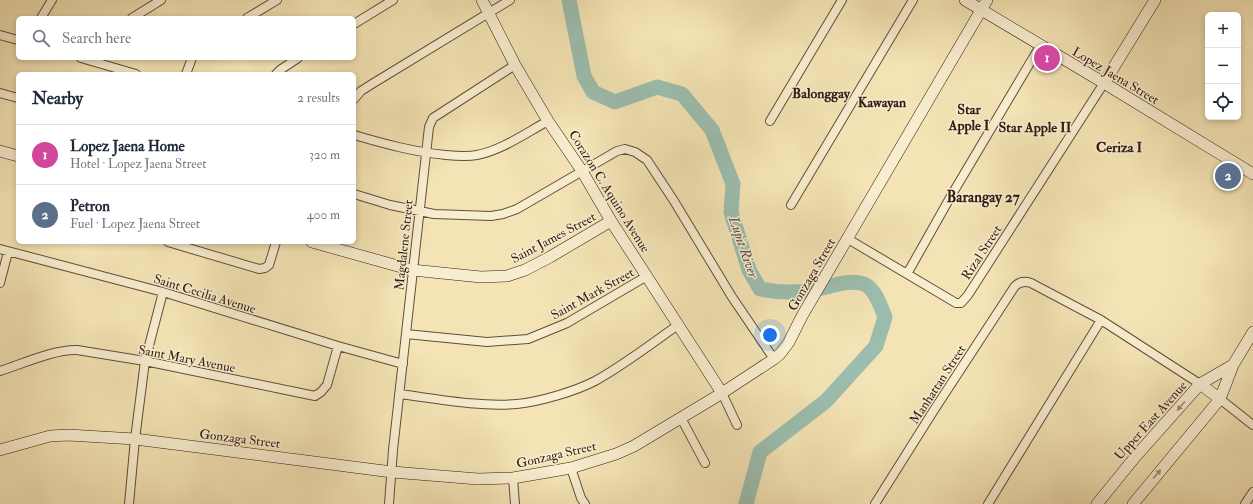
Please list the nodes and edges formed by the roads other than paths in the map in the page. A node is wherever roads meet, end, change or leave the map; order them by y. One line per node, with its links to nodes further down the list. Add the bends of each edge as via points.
1 (52, 0): 13 (street)
2 (161, 0): 14 (street)
3 (277, 0): 15 (street)
4 (393, 0): 16 (street)
5 (482, 0): 12 (street, Corazon C. Aquino Avenue)
6 (510, 0): 12 (street)
7 (842, 0): 32 (street)
8 (912, 0): 40 (street)
9 (965, 0): 11 (street, Lopez Jaena Street)
10 (1155, 0): 27 (street)
11 (984, 5): 19 (street, Lopez Jaena Street); 43 (street, Gonzaga Street)
12 (489, 13): 23 (street, Corazon C. Aquino Avenue); 30 (street, via 372,84)
13 (42, 16)
14 (135, 16)
15 (250, 16)
16 (356, 23)
17 (0, 35): 18 (street)
18 (16, 39)
19 (1040, 46): 27 (street, Lopez Jaena Street); 50 (street)
20 (191, 60): 25 (street)
21 (295, 60): 26 (street)
22 (105, 61): 24 (street)
23 (515, 65): 31 (street, Corazon C. Aquino Avenue); 35 (street, Magdalene Street, via 433,118 427,135)
24 (131, 72)
25 (187, 72)
26 (278, 72)
27 (1104, 83): 38 (street, Lopez Jaena Street); 50 (street, Rizal Street, via 962,303 956,303)
28 (0, 93): 29 (street)
29 (16, 97)
30 (356, 97)
31 (548, 121): 35 (street, via 500,147 477,155); 37 (street, Corazon C. Aquino Avenue)
32 (770, 121)
33 (356, 136): 35 (street)
34 (0, 151): 36 (street)
35 (426, 153): 41 (street, Magdalene Street)
36 (16, 155)
37 (582, 171): 41 (street, via 517,209 503,214 458,216); 42 (street, Corazon C. Aquino Avenue); 59 (street, via 607,155 625,149 647,160)
38 (1253, 174)
39 (356, 195): 41 (street, via 390,205)
40 (791, 205)
41 (419, 210): 49 (street, Magdalene Street)
42 (611, 221): 49 (street, Saint James Street, via 538,264 507,276 481,277); 51 (street, Corazon C. Aquino Avenue)
43 (848, 239): 50 (street, Rizal Street); 59 (street, Gonzaga Street, via 789,342)
44 (175, 244): 45 (street, via 259,268 269,265)
45 (275, 244)
46 (319, 244): 49 (street, Saint James Street)
47 (0, 249): 48 (street, Saint Cecilia Avenue)
48 (8, 252): 52 (street); 53 (street, Saint Cecilia Avenue)
49 (412, 270): 57 (street, Magdalene Street)
50 (907, 274)
51 (648, 276): 55 (street, Corazon C. Aquino Avenue); 57 (street, Saint Mark Street, via 567,323 528,339 487,342)
52 (0, 283)
53 (163, 292): 58 (street, Saint Cecilia Avenue); 60 (street)
54 (1101, 320): 64 (street); 82 (street, Manhattan Street, via 1031,283 1023,281 1015,286); 83 (street)
55 (678, 325): 65 (street, Corazon C. Aquino Avenue); 66 (street, via 612,371 594,381 554,396 518,404 483,404)
56 (1253, 332): 62 (street, Upper East Avenue)
57 (406, 334): 61 (street, Magdalene Street)
58 (338, 346): 60 (street, Saint Mary Avenue, via 327,385 315,396); 61 (street, Saint Cecilia Avenue)
59 (774, 360): 65 (street, Gonzaga Street)
60 (145, 361): 63 (street, Saint Mary Avenue, via 70,350); 71 (street)
61 (403, 364): 66 (street, Magdalene Street)
62 (1233, 365): 64 (street, Upper East Avenue); 67 (street, Upper East Avenue)
63 (0, 371)
64 (1200, 384): 67 (street); 84 (street, Upper East Avenue, one-way to 84, via 1131,461)
65 (722, 393): 68 (street, Gonzaga Street); 69 (street)
66 (399, 394): 75 (street, Magdalene Street)
67 (1220, 399): 70 (street); 85 (street, Upper East Avenue, one-way to 67)
68 (681, 418): 73 (street); 74 (street, Gonzaga Street, via 634,446)
69 (737, 425)
70 (1253, 425)
71 (135, 439): 72 (street, Gonzaga Street, via 50,436); 75 (street, Gonzaga Street); 78 (street)
72 (0, 450)
73 (705, 463)
74 (571, 468): 76 (street, Gonzaga Street); 81 (street)
75 (392, 472): 76 (street, Gonzaga Street, via 478,480); 79 (street, Magdalene Street)
76 (513, 478): 80 (street)
77 (1253, 492): 86 (street)
78 (129, 504)
79 (389, 504)
80 (515, 504)
81 (585, 504)
82 (875, 504)
83 (988, 504)
84 (1097, 504)
85 (1133, 504)
86 (1245, 504)

